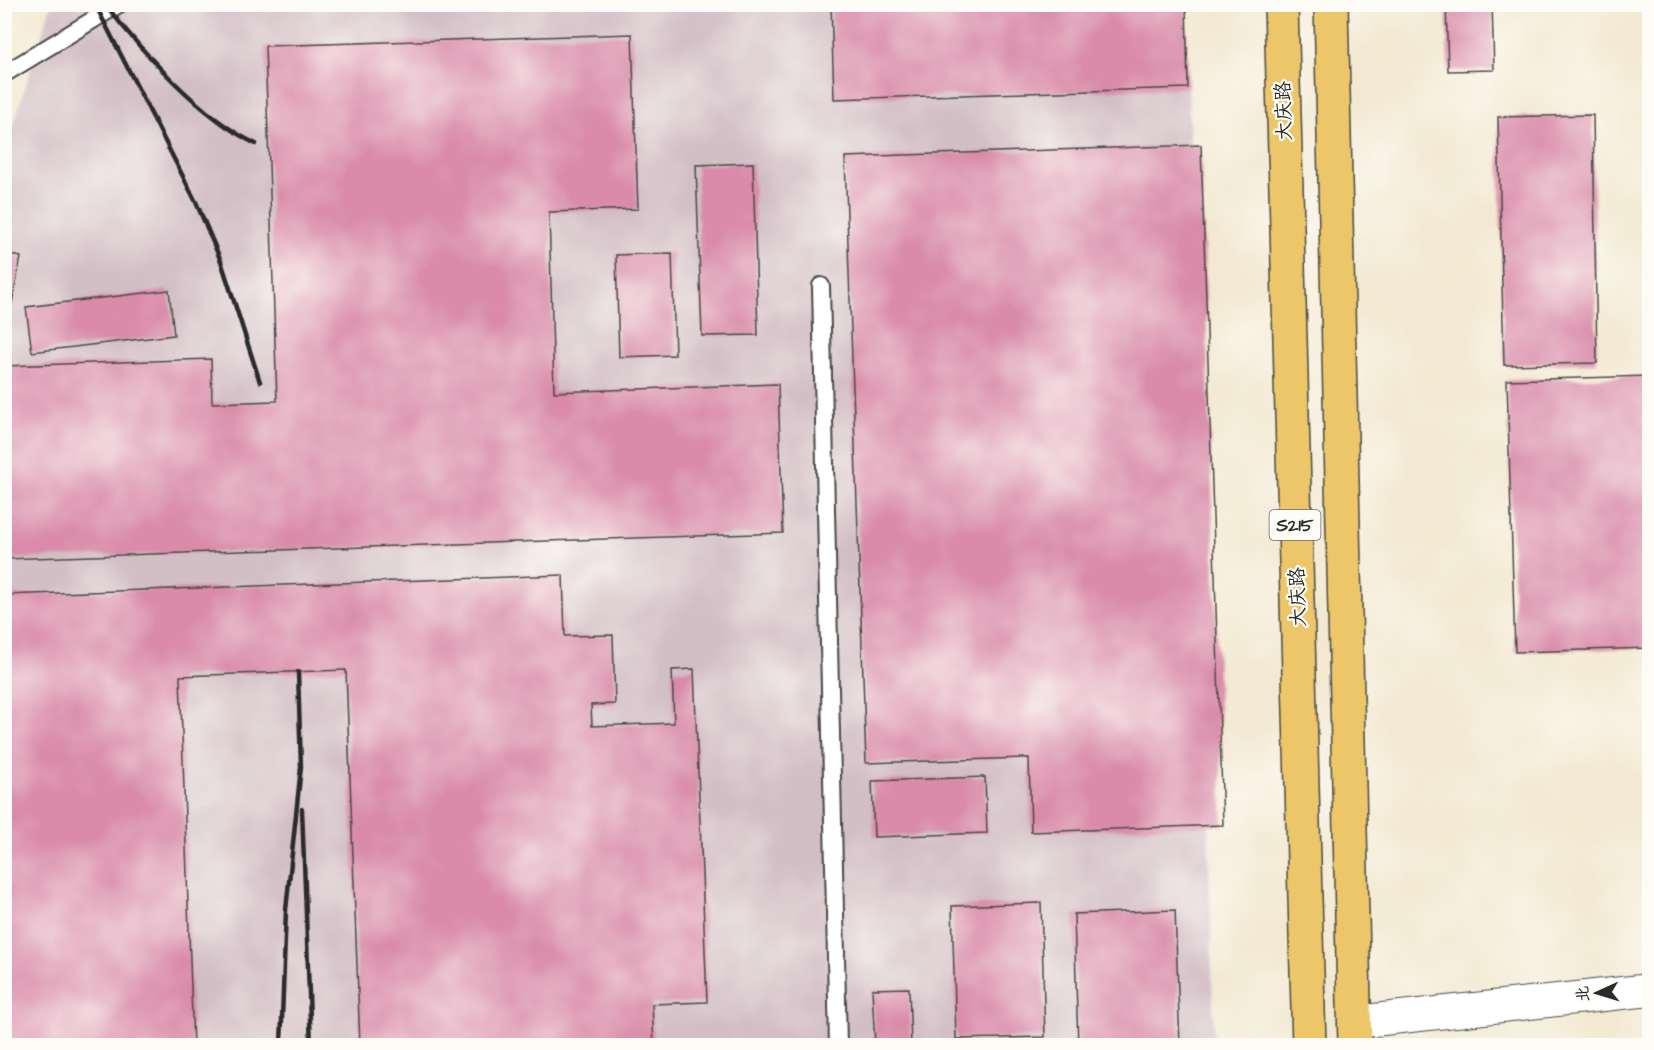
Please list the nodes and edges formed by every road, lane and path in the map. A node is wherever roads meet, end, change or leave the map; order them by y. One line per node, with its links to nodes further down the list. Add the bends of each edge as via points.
1 (120, 4): 4 (lane)
2 (1281, 4): 9 (main road, 大庆路 / S215)
3 (1331, 4): 7 (main road, S215)
4 (4, 74)
5 (821, 286): 8 (lane)
6 (1650, 990): 7 (street)
7 (1355, 1034)
8 (838, 1046)
9 (1309, 1046)

